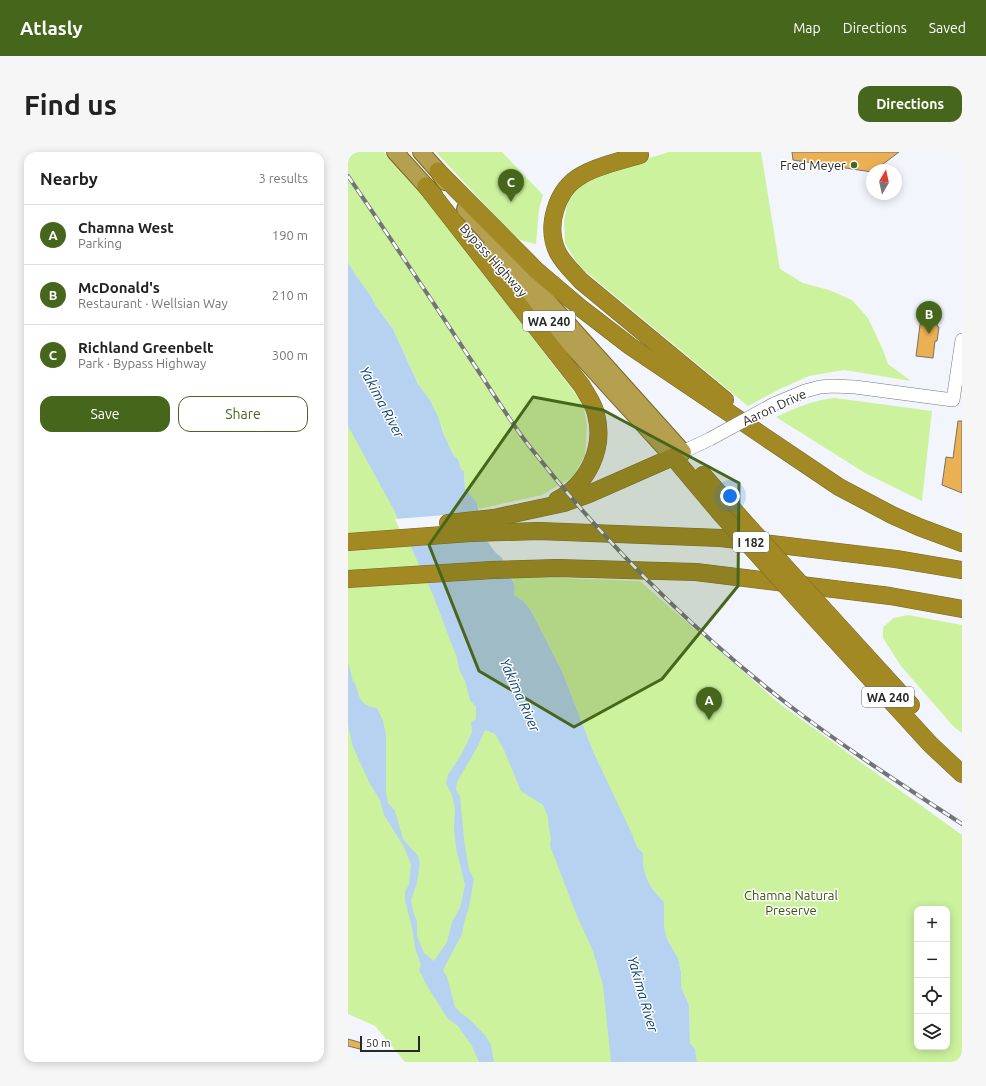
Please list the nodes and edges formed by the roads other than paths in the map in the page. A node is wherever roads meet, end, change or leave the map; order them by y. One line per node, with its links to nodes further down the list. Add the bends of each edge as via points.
1 (395, 152): 5 (highway, Bypass Highway / WA 240)
2 (421, 152): 4 (highway, Bypass Highway / WA 240)
3 (640, 155): 8 (highway, via 592,170 567,187 553,217 553,239 558,252 581,281)
4 (438, 171): 7 (highway, Bypass Highway, via 458,202); 8 (highway, WA 240, via 522,258 582,310 635,350)
5 (426, 186): 7 (highway, Bypass Highway / WA 240); 9 (highway, via 582,386 596,414 597,449 590,468 576,486 562,497)
6 (962, 340): 7 (main road, Aaron Drive, bridge, via 953,400 855,387 820,387 774,404)
7 (678, 454): 9 (highway, via 589,494); 16 (highway, WA 240, bridge)
8 (793, 457): 12 (highway, WA 240, via 839,487 892,515)
9 (539, 508): 10 (highway, via 494,518)
10 (348, 531)
11 (348, 542): 13 (highway, I 182, via 539,531 721,538 896,559)
12 (962, 543)
13 (962, 570)
14 (348, 578): 15 (highway, via 557,568 696,572 890,596)
15 (962, 608)
16 (821, 616): 17 (highway); 18 (highway, WA 240, via 930,744)
17 (962, 758)
18 (962, 774)

